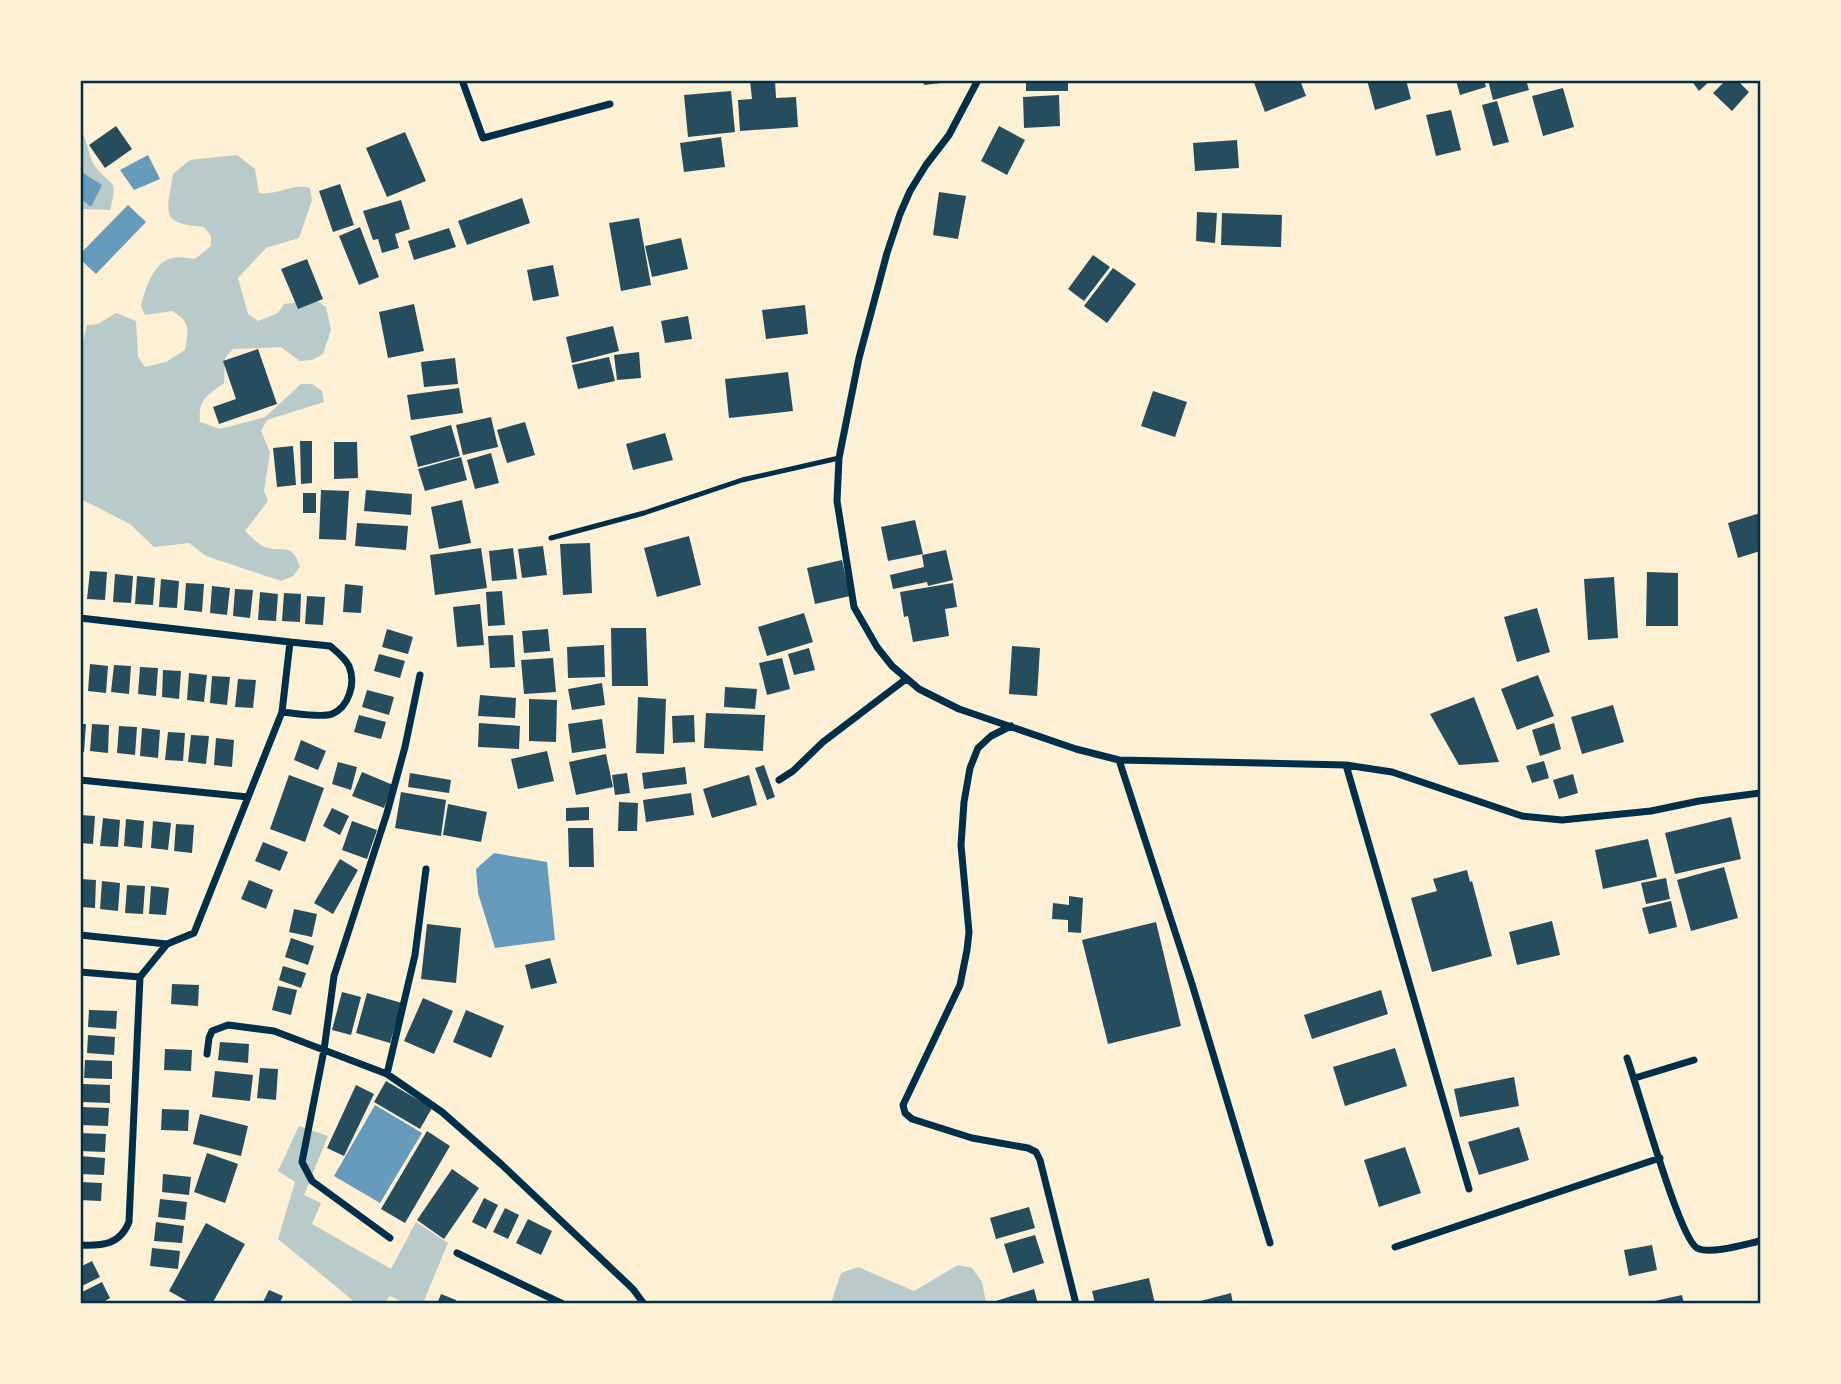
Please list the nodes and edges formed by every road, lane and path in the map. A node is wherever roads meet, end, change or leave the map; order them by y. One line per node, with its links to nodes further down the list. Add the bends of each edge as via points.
1 (462, 80): 3 (street, via 483,138)
2 (978, 80): 4 (street, via 900,214 859,358)
3 (610, 104)
4 (839, 458): 5 (lane, via 742,480); 9 (street, via 837,501 854,607 877,647)
5 (551, 538)
6 (80, 618): 7 (street)
7 (290, 642): 10 (street); 10 (street, via 330,646 348,666 352,687 349,698 330,715)
8 (420, 675): 23 (street, via 387,813 334,976)
9 (906, 678): 11 (street, via 959,709); 15 (street)
10 (282, 712): 17 (street)
11 (1011, 726): 12 (street); 39 (street, via 978,748 970,768 961,845 969,932 964,969 903,1105 912,1119 1036,1152)
12 (1119, 760): 13 (street); 33 (street)
13 (1346, 765): 16 (street, via 1392,772 1522,816 1562,820); 30 (street)
14 (80, 780): 17 (street)
15 (779, 780)
16 (1760, 793)
17 (248, 797): 20 (street, via 194,933)
18 (426, 869): 27 (street, via 415,955)
19 (80, 935): 20 (street)
20 (167, 944): 22 (street)
21 (80, 972): 22 (street)
22 (140, 977): 34 (street, via 129,1222 117,1240)
23 (324, 1050): 24 (street, via 274,1031 228,1025 212,1031); 27 (street); 31 (street, via 302,1162 312,1181)
24 (207, 1054)
25 (1627, 1058): 28 (street)
26 (1694, 1060): 28 (street)
27 (387, 1074): 38 (street, via 442,1112 501,1164)
28 (1635, 1078): 29 (street)
29 (1660, 1158): 32 (street, via 1683,1229 1699,1250); 35 (street)
30 (1469, 1189)
31 (390, 1238)
32 (1760, 1241)
33 (1270, 1243)
34 (80, 1245)
35 (1395, 1247)
36 (457, 1254): 37 (street)
37 (563, 1304)
38 (644, 1304)
39 (1076, 1304)

